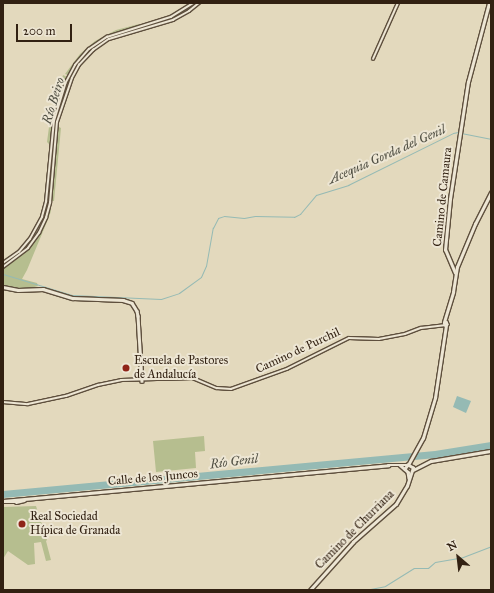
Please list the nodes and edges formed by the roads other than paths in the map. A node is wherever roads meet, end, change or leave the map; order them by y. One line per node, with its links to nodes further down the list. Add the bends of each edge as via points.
1 (193, 3): 7 (street, via 171,17 107,37 89,49 75,65 67,80 54,121 46,202 42,217 28,243)
2 (199, 3): 8 (street, via 173,20 109,40 93,50 79,65 57,122 50,203 46,218 28,248)
3 (398, 3): 5 (street)
4 (489, 3): 9 (street, Camino de Camaura, via 468,82 451,191 445,250)
5 (373, 59)
6 (491, 193): 9 (street, via 475,224)
7 (3, 263)
8 (3, 267)
9 (456, 273): 11 (street)
10 (3, 287): 12 (street, via 18,290 43,289 73,298 123,300 132,303 138,316)
11 (445, 324): 12 (street, Camino de Purchil, via 379,339 349,338 287,369 231,389 222,389 193,378); 15 (street, via 436,398 423,438)
12 (142, 381): 13 (street, Camino de Purchil, via 105,383 66,396 28,404)
13 (3, 402)
14 (491, 451): 19 (street, via 431,461)
15 (411, 461): 17 (street); 19 (street, Camino de Churriana)
16 (400, 465): 17 (street, Calle de los Juncos); 18 (street); 22 (street, Calle de los Juncos)
17 (408, 465): 18 (street); 19 (street, Calle de los Juncos)
18 (405, 469): 20 (street)
19 (412, 469): 20 (street); 21 (street, Camino de Churriana)
20 (408, 472): 21 (street)
21 (410, 480): 23 (street, Camino de Churriana, via 396,504 353,542)
22 (3, 502)
23 (310, 590)

